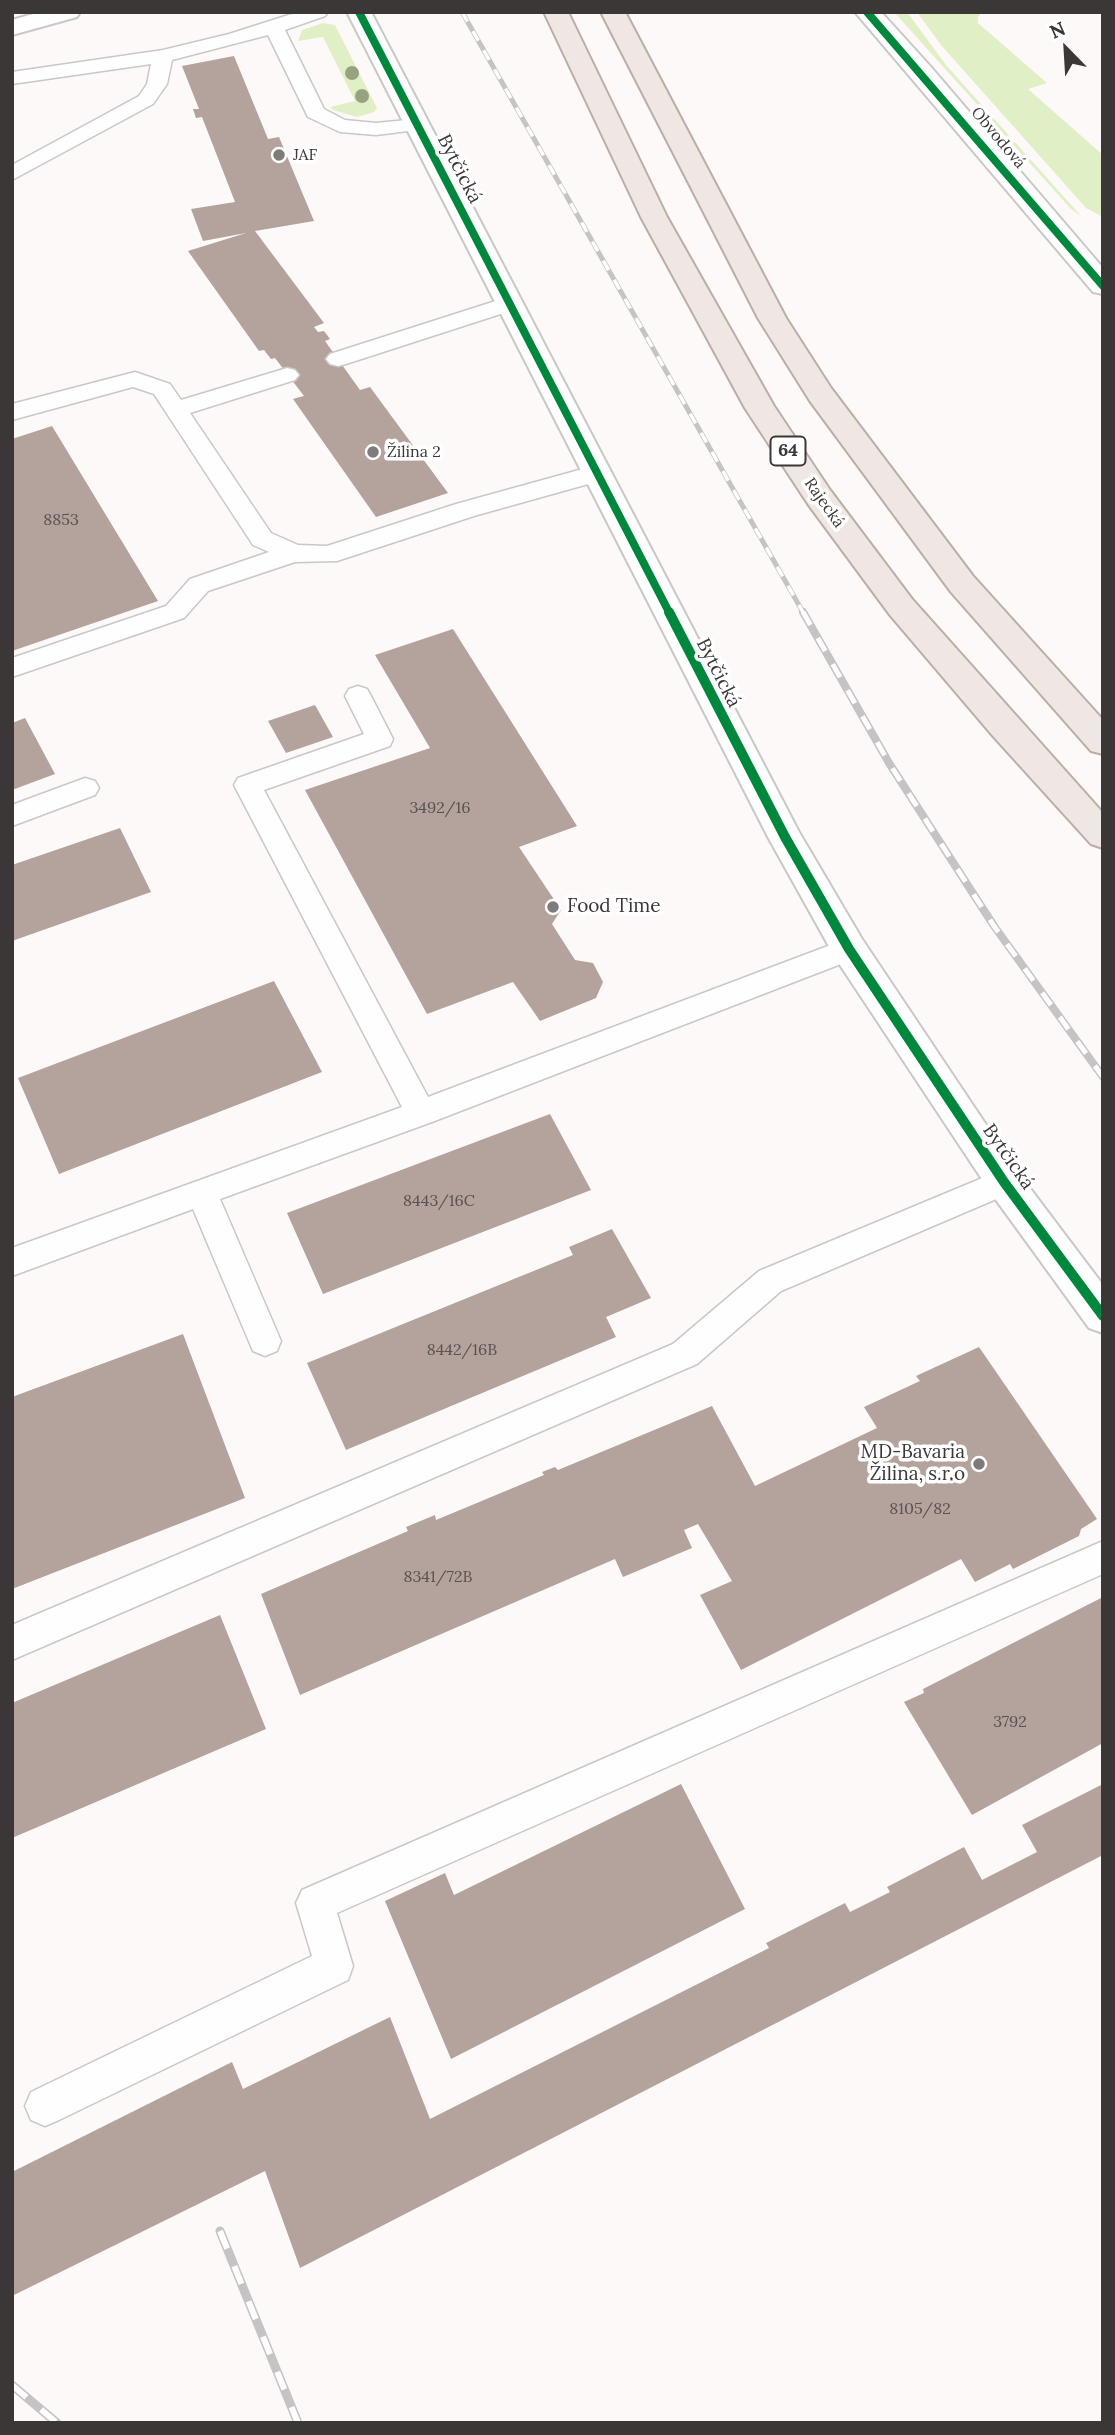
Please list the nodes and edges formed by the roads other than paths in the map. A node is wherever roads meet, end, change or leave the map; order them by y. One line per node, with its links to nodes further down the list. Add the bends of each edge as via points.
1 (68, 12): 8 (street)
2 (318, 12): 7 (lane)
3 (359, 12): 11 (street, Bytčická)
4 (556, 12): 27 (main road, Rajecká / 64, via 654,217 767,419 901,607)
5 (613, 12): 24 (main road, via 772,318 820,394 962,584)
6 (867, 12): 13 (street, Obvodová)
7 (274, 27): 9 (lane); 11 (lane, via 315,113 340,125 376,129)
8 (12, 28)
9 (163, 56): 10 (lane); 12 (lane, via 157,84 146,100)
10 (12, 78)
11 (417, 125): 15 (street, Bytčická)
12 (12, 174)
13 (1094, 261): 14 (street, Obvodová)
14 (1103, 286)
15 (508, 304): 16 (lane); 20 (street, Bytčická)
16 (338, 359)
17 (287, 375): 18 (lane)
18 (177, 408): 19 (lane, via 162,389 135,379); 21 (lane, via 262,539)
19 (12, 412)
20 (597, 473): 21 (lane, via 328,555); 28 (street, Bytčická, via 730,735)
21 (294, 553): 22 (lane, via 199,585 175,612)
22 (12, 668)
23 (358, 696): 29 (lane, via 380,739 248,785)
24 (1103, 742)
25 (85, 788): 26 (lane)
26 (12, 816)
27 (1103, 835)
28 (849, 949): 29 (lane); 30 (street, Bytčická)
29 (421, 1113): 31 (lane)
30 (1004, 1182): 33 (street, Bytčická); 36 (lane, via 770,1281 685,1354)
31 (202, 1193): 32 (lane); 34 (lane)
32 (12, 1262)
33 (1103, 1316)
34 (265, 1341)
35 (1103, 1558): 37 (lane, via 315,1903 334,1966)
36 (12, 1643)
37 (46, 2106)

